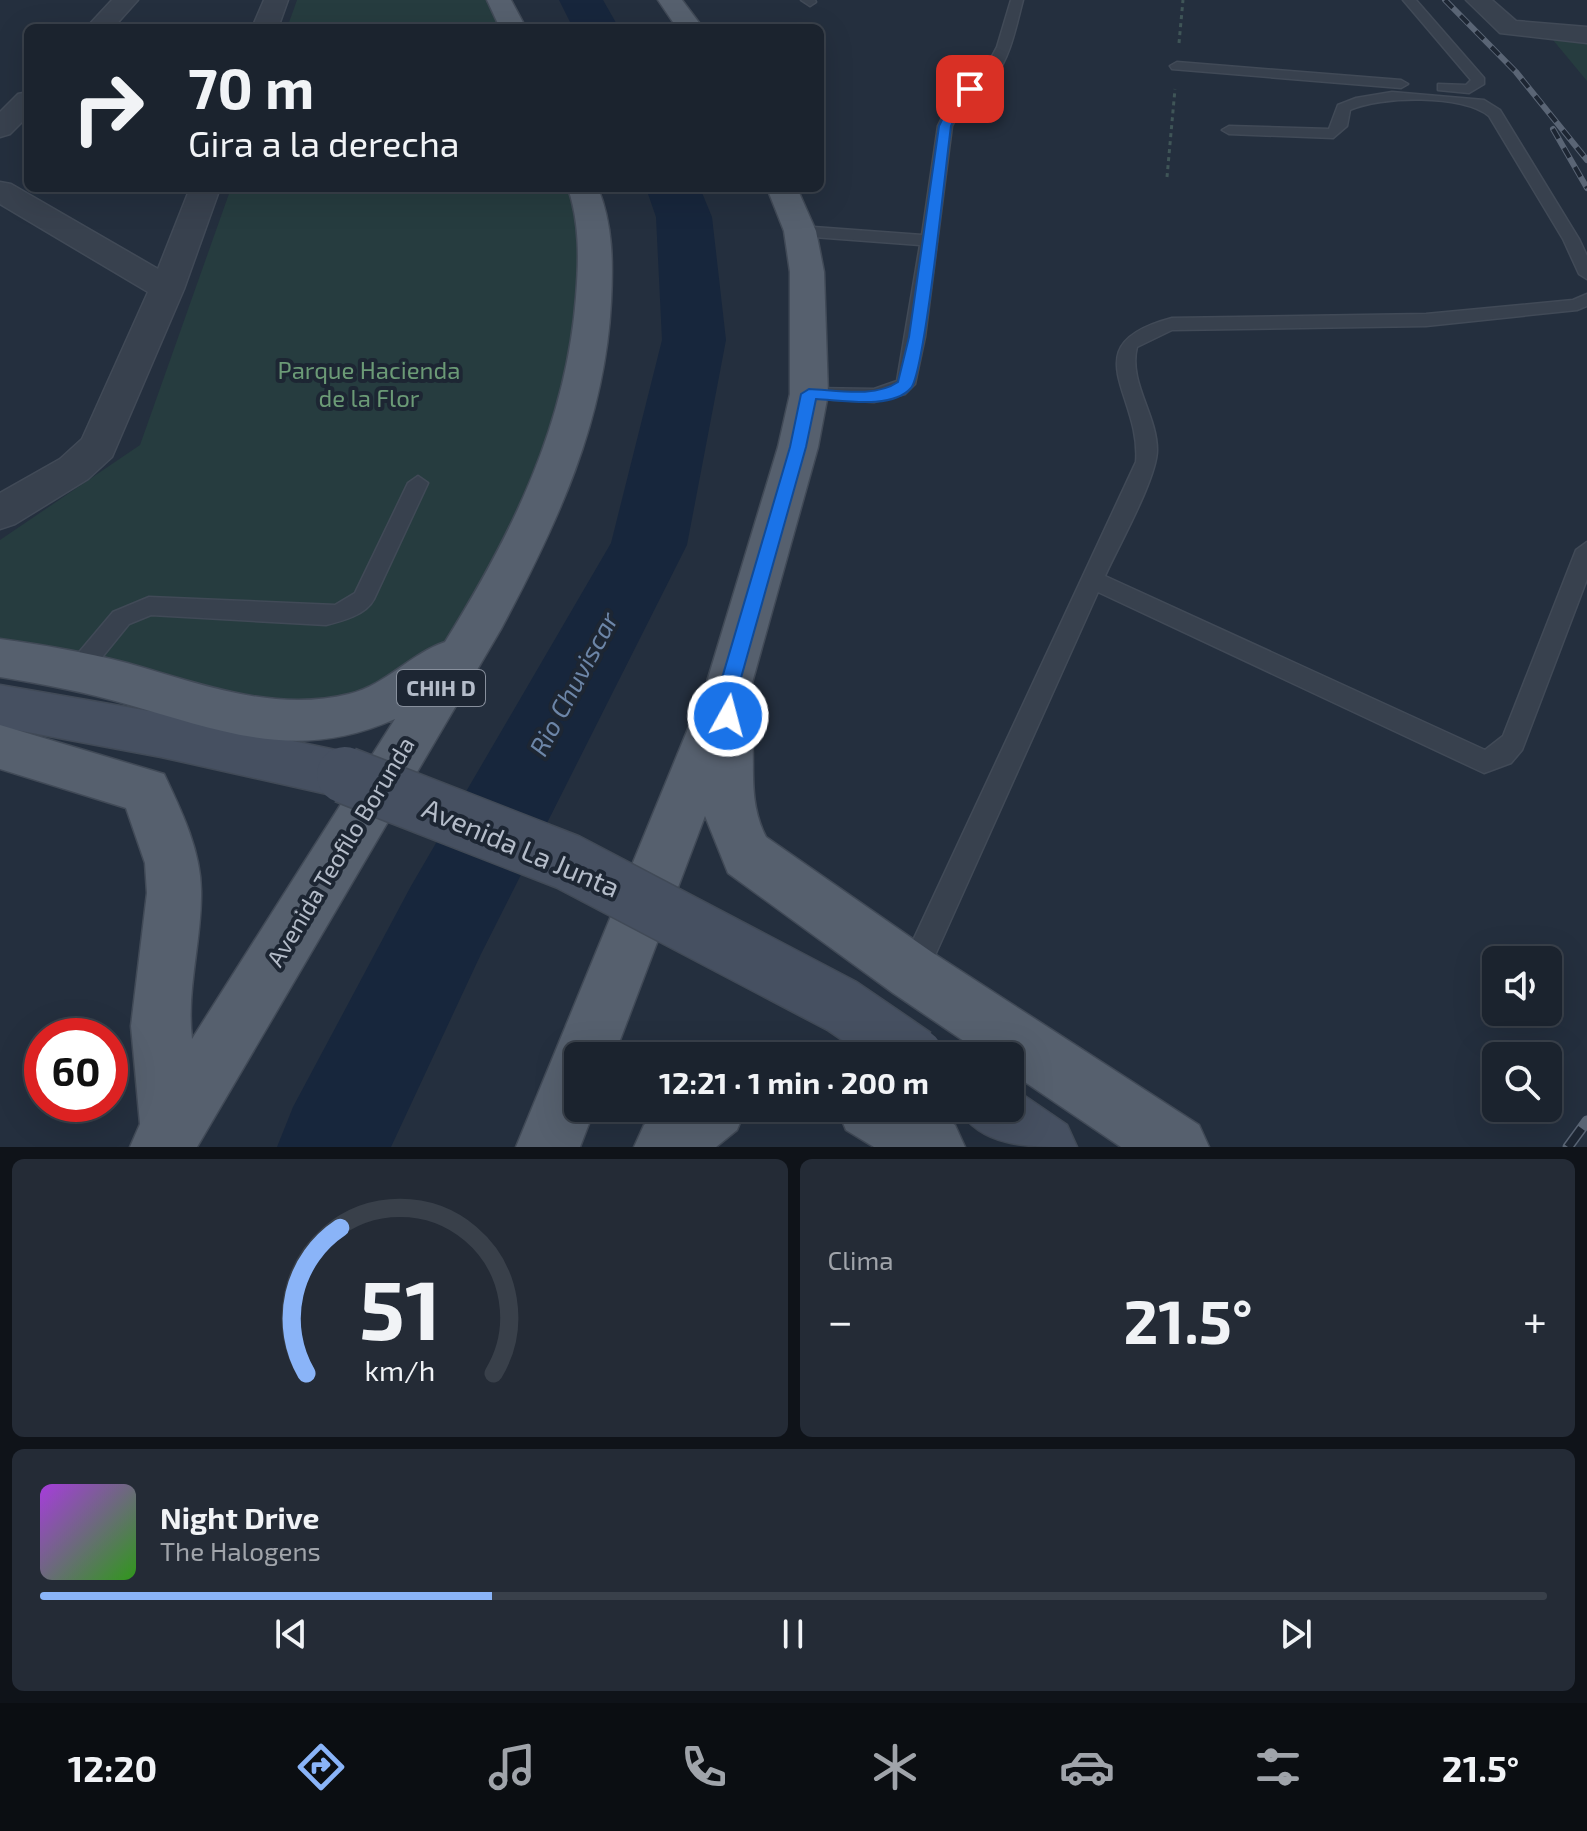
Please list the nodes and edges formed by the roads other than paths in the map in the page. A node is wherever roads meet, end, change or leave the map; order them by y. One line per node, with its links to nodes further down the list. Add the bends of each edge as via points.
1 (126, 0): 8 (street)
2 (276, 0): 9 (street)
3 (499, 0): 10 (main road)
4 (670, 0): 11 (main road)
5 (1017, 0): 22 (lane, via 1004,47 988,77 956,103 945,126)
6 (1409, 0): 13 (lane, via 1478,77 1477,85 1464,89)
7 (1478, 0): 12 (street, via 1505,26)
8 (103, 24)
9 (267, 24)
10 (511, 24)
11 (687, 24)
12 (1587, 35)
13 (1177, 66)
14 (24, 104): 15 (street)
15 (0, 128)
16 (1229, 130): 23 (lane, via 1333,134 1343,108 1382,96 1484,104 1503,126)
17 (0, 191): 24 (street)
18 (203, 192): 24 (street)
19 (585, 192): 31 (main road, Avenida Teofilo Borunda / CHIH D, via 594,214 595,303 594,344 581,401 544,504)
20 (784, 192): 21 (main road)
21 (800, 231): 22 (lane); 26 (main road, via 807,272)
22 (930, 241): 26 (lane, via 906,384 893,393 873,396)
23 (1587, 274)
24 (167, 289): 28 (street, via 98,447 74,469)
25 (1587, 299): 30 (lane, via 1577,305 1426,320 1172,324 1137,336 1125,361 1148,450)
26 (809, 394): 34 (main road)
27 (418, 483): 33 (lane, via 363,599 351,607 326,616 149,606 121,618)
28 (0, 513)
29 (1587, 550): 30 (lane, via 1513,742 1502,755 1484,762)
30 (1092, 580): 37 (lane)
31 (473, 635): 33 (main road, via 393,700 326,721 245,719); 44 (main road, Avenida Teofilo Borunda / CHIH D)
32 (0, 658): 33 (main road)
33 (78, 670)
34 (730, 685): 37 (main road, via 725,796 732,828 747,855); 38 (main road)
35 (0, 706): 39 (main road, Avenida La Junta, bridge, via 345,775 568,862 842,1006)
36 (0, 747): 44 (main road, via 146,791 172,863 174,893 161,1026)
37 (913, 973): 49 (main road)
38 (590, 1042)
39 (895, 1042)
40 (564, 1106): 45 (main road)
41 (697, 1122): 46 (main road)
42 (891, 1122): 47 (main road)
43 (1009, 1122): 48 (main road)
44 (167, 1139)
45 (548, 1147)
46 (666, 1147)
47 (933, 1147)
48 (1045, 1147)
49 (1177, 1147)

